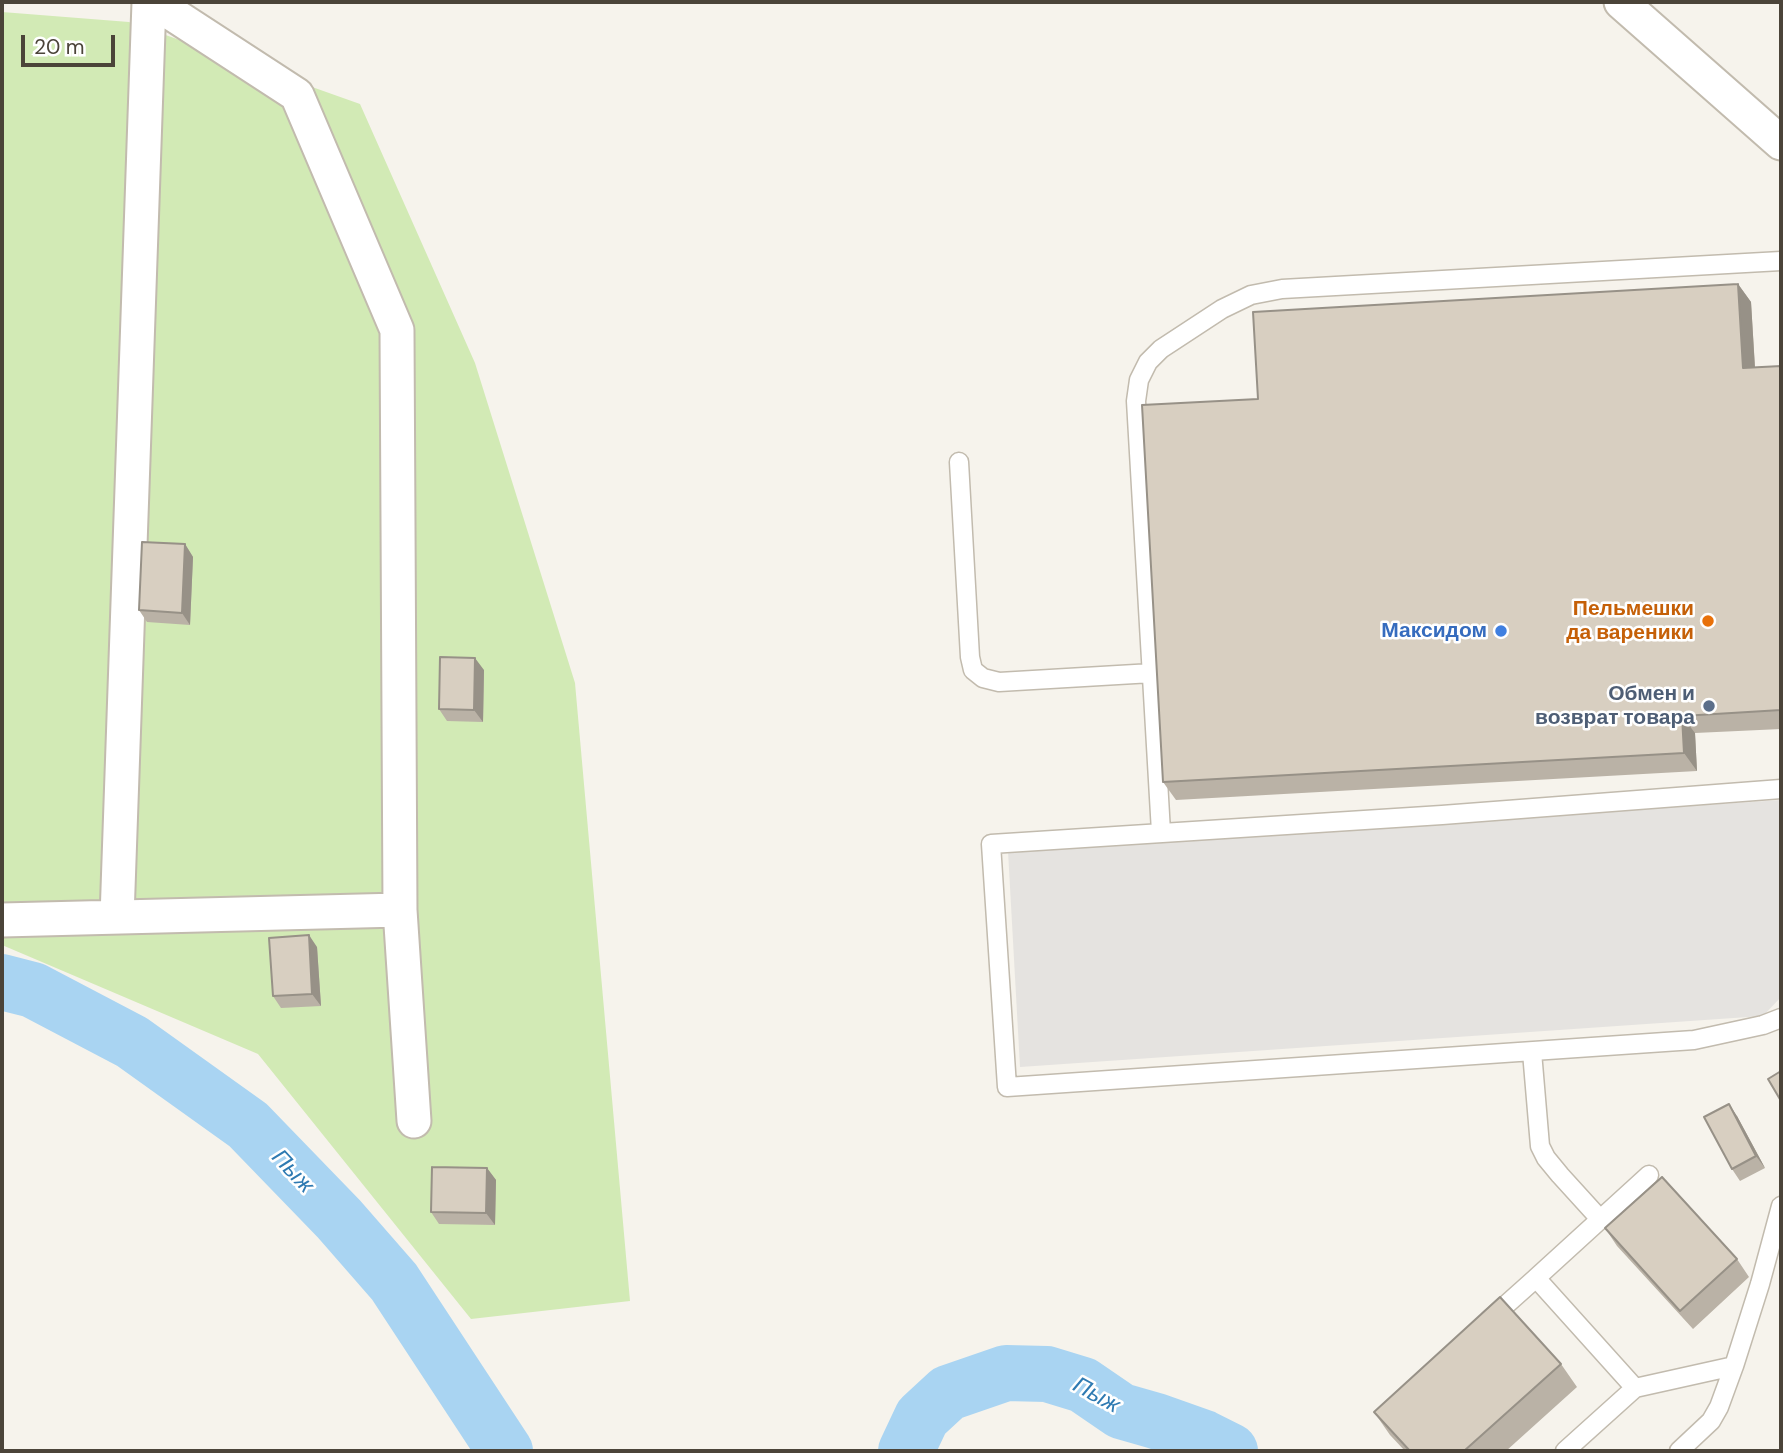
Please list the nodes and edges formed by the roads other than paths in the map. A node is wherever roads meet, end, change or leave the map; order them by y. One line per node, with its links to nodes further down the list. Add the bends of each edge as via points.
1 (152, 2): 9 (street, via 297,95 397,330); 10 (street)
2 (1621, 2): 3 (street)
3 (1781, 143)
4 (1781, 261): 6 (lane, via 1282,289 1251,295 1181,335 1148,362 1136,401)
5 (959, 462): 6 (lane, via 973,670 999,682)
6 (1152, 673): 8 (lane)
7 (1781, 789): 8 (lane)
8 (1161, 832): 13 (lane, via 990,844 1007,1087)
9 (400, 910): 10 (street); 14 (street)
10 (117, 917): 11 (street)
11 (2, 920)
12 (1781, 1018): 13 (lane, via 1694,1040)
13 (1532, 1052): 17 (lane, via 1540,1146)
14 (414, 1121)
15 (1649, 1175): 17 (lane)
16 (1781, 1206): 20 (lane)
17 (1601, 1219): 18 (lane)
18 (1536, 1278): 19 (lane); 21 (lane)
19 (1476, 1332)
20 (1734, 1366): 21 (lane); 23 (lane, via 1711,1421)
21 (1635, 1388): 22 (lane)
22 (1565, 1451)
23 (1679, 1451)

